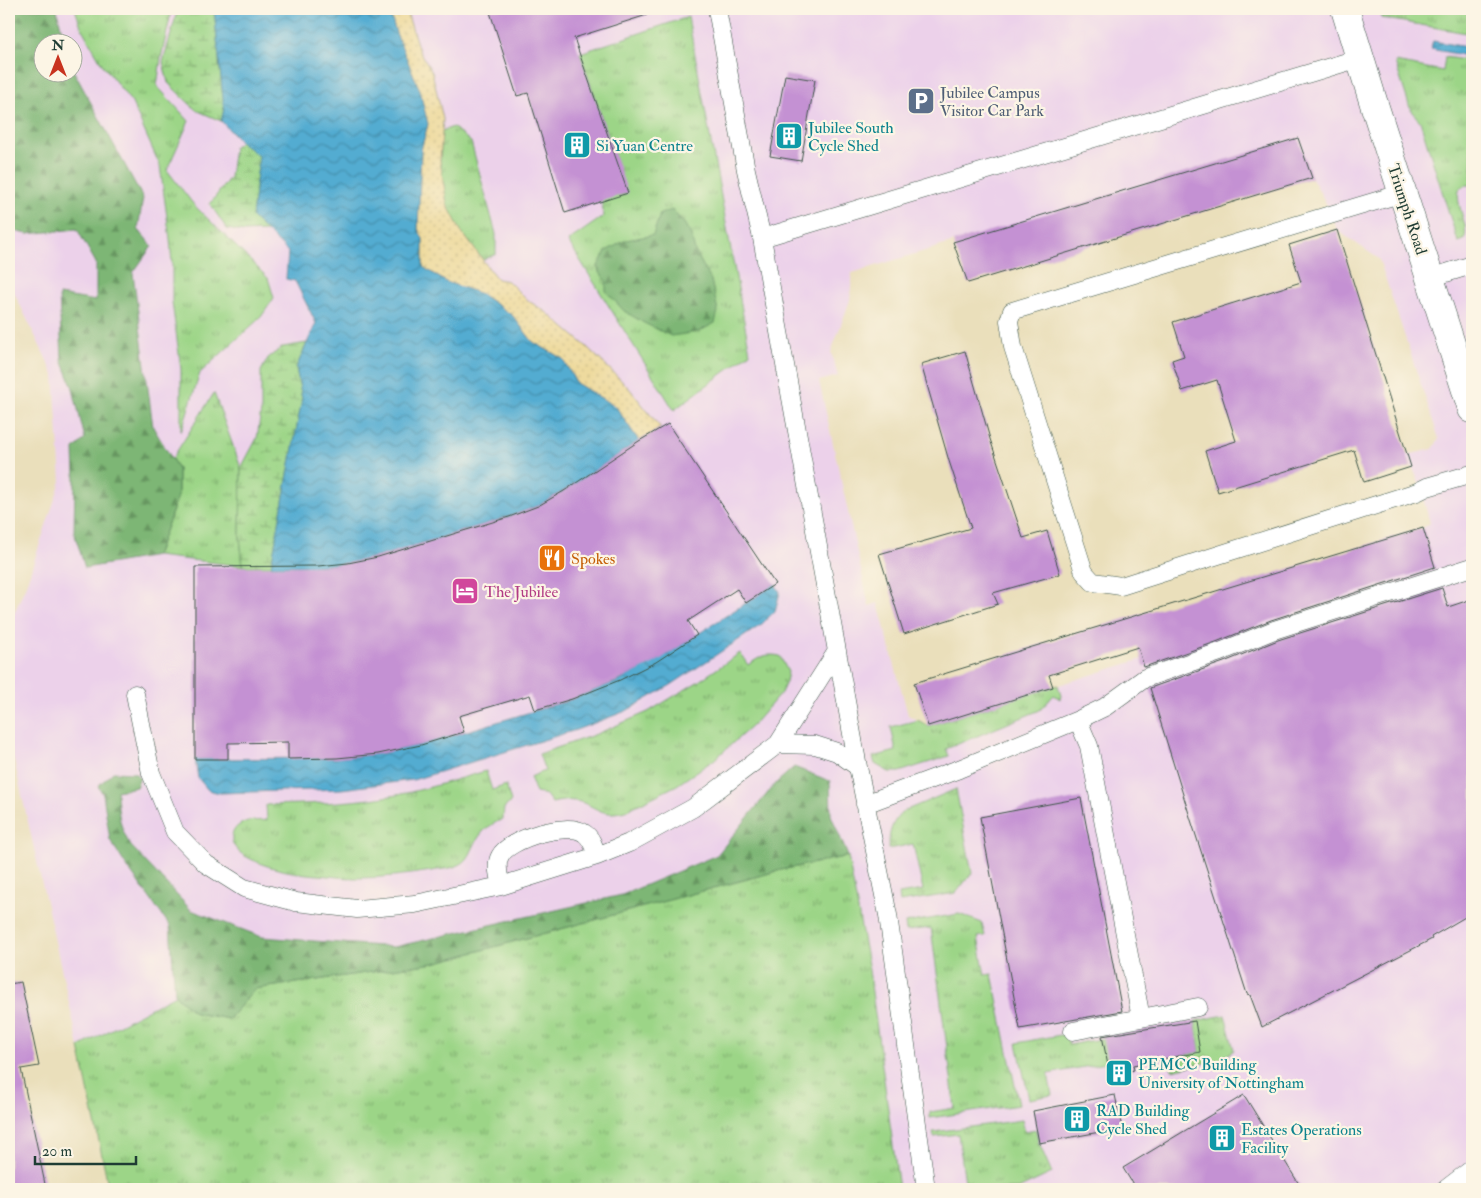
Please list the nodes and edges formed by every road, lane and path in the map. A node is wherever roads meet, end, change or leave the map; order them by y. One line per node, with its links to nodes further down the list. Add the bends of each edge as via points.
1 (718, 9): 5 (lane, via 746,170)
2 (1345, 9): 3 (street, Triumph Road)
3 (1360, 58): 4 (street, Triumph Road); 5 (lane)
4 (1403, 193): 7 (street, Triumph Road); 9 (lane, via 1012,311 1009,321 1013,347 1084,572 1093,582 1122,586)
5 (762, 238): 11 (lane)
6 (1472, 265): 7 (lane)
7 (1430, 278): 8 (street, Triumph Road)
8 (1472, 409)
9 (1472, 474)
10 (1472, 567): 13 (lane, via 1274,630 1145,678 1105,707)
11 (837, 651): 14 (lane); 15 (lane)
12 (134, 694): 18 (lane, via 151,773 174,832 206,864 244,888 296,902 357,908 415,904)
13 (1078, 720): 16 (lane); 20 (lane, via 1089,746)
14 (778, 744): 15 (lane, via 815,745 837,752); 17 (lane, via 694,808 629,843)
15 (858, 767): 16 (lane)
16 (865, 804): 23 (lane, via 888,915)
17 (597, 856): 18 (lane); 18 (lane, via 584,832 572,828 555,829 518,841 505,849 497,869)
18 (501, 886)
19 (1198, 1007): 20 (lane)
20 (1141, 1018): 21 (lane)
21 (1073, 1031)
22 (1472, 1170): 24 (lane)
23 (926, 1189)
24 (1446, 1189)

